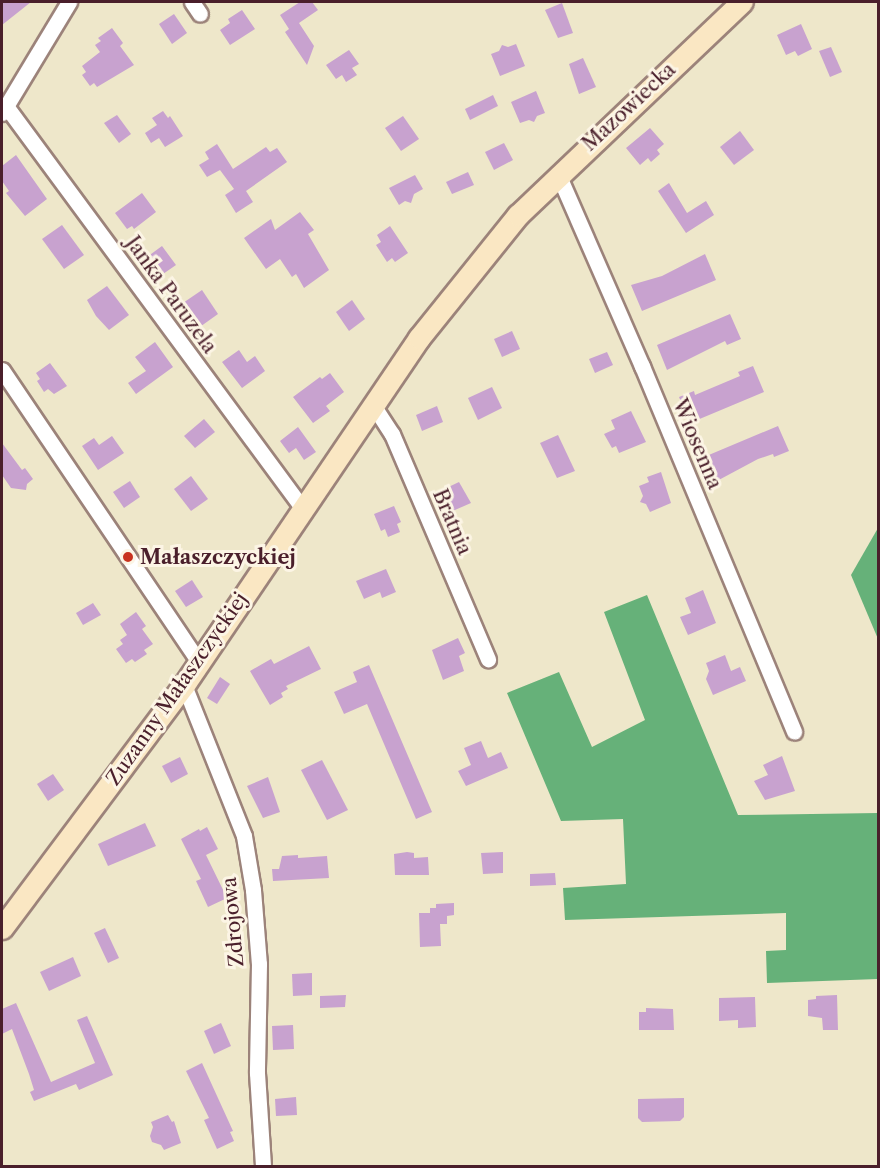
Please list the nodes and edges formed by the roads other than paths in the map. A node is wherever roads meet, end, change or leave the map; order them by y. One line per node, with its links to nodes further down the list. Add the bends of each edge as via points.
1 (69, 2): 3 (street)
2 (742, 2): 4 (street, Mazowiecka)
3 (4, 110): 8 (street, Janka Paruzela)
4 (558, 174): 5 (street, Mazowiecka); 12 (street, Wiosenna)
5 (518, 214): 7 (street, Zuzanny Małaszczyckiej, via 418,338)
6 (2, 370): 10 (street)
7 (373, 405): 8 (street, Zuzanny Małaszczyckiej); 9 (street, Bratnia, via 392,434)
8 (302, 507): 10 (street, Zuzanny Małaszczyckiej)
9 (488, 659)
10 (199, 662): 11 (street, Zuzanny Małaszczyckiej)
11 (184, 685): 13 (street, Zuzanny Małaszczyckiej); 14 (street, Zdrojowa, via 244,836 250,868 259,964 257,1073)
12 (794, 732)
13 (2, 928)
14 (263, 1167)

